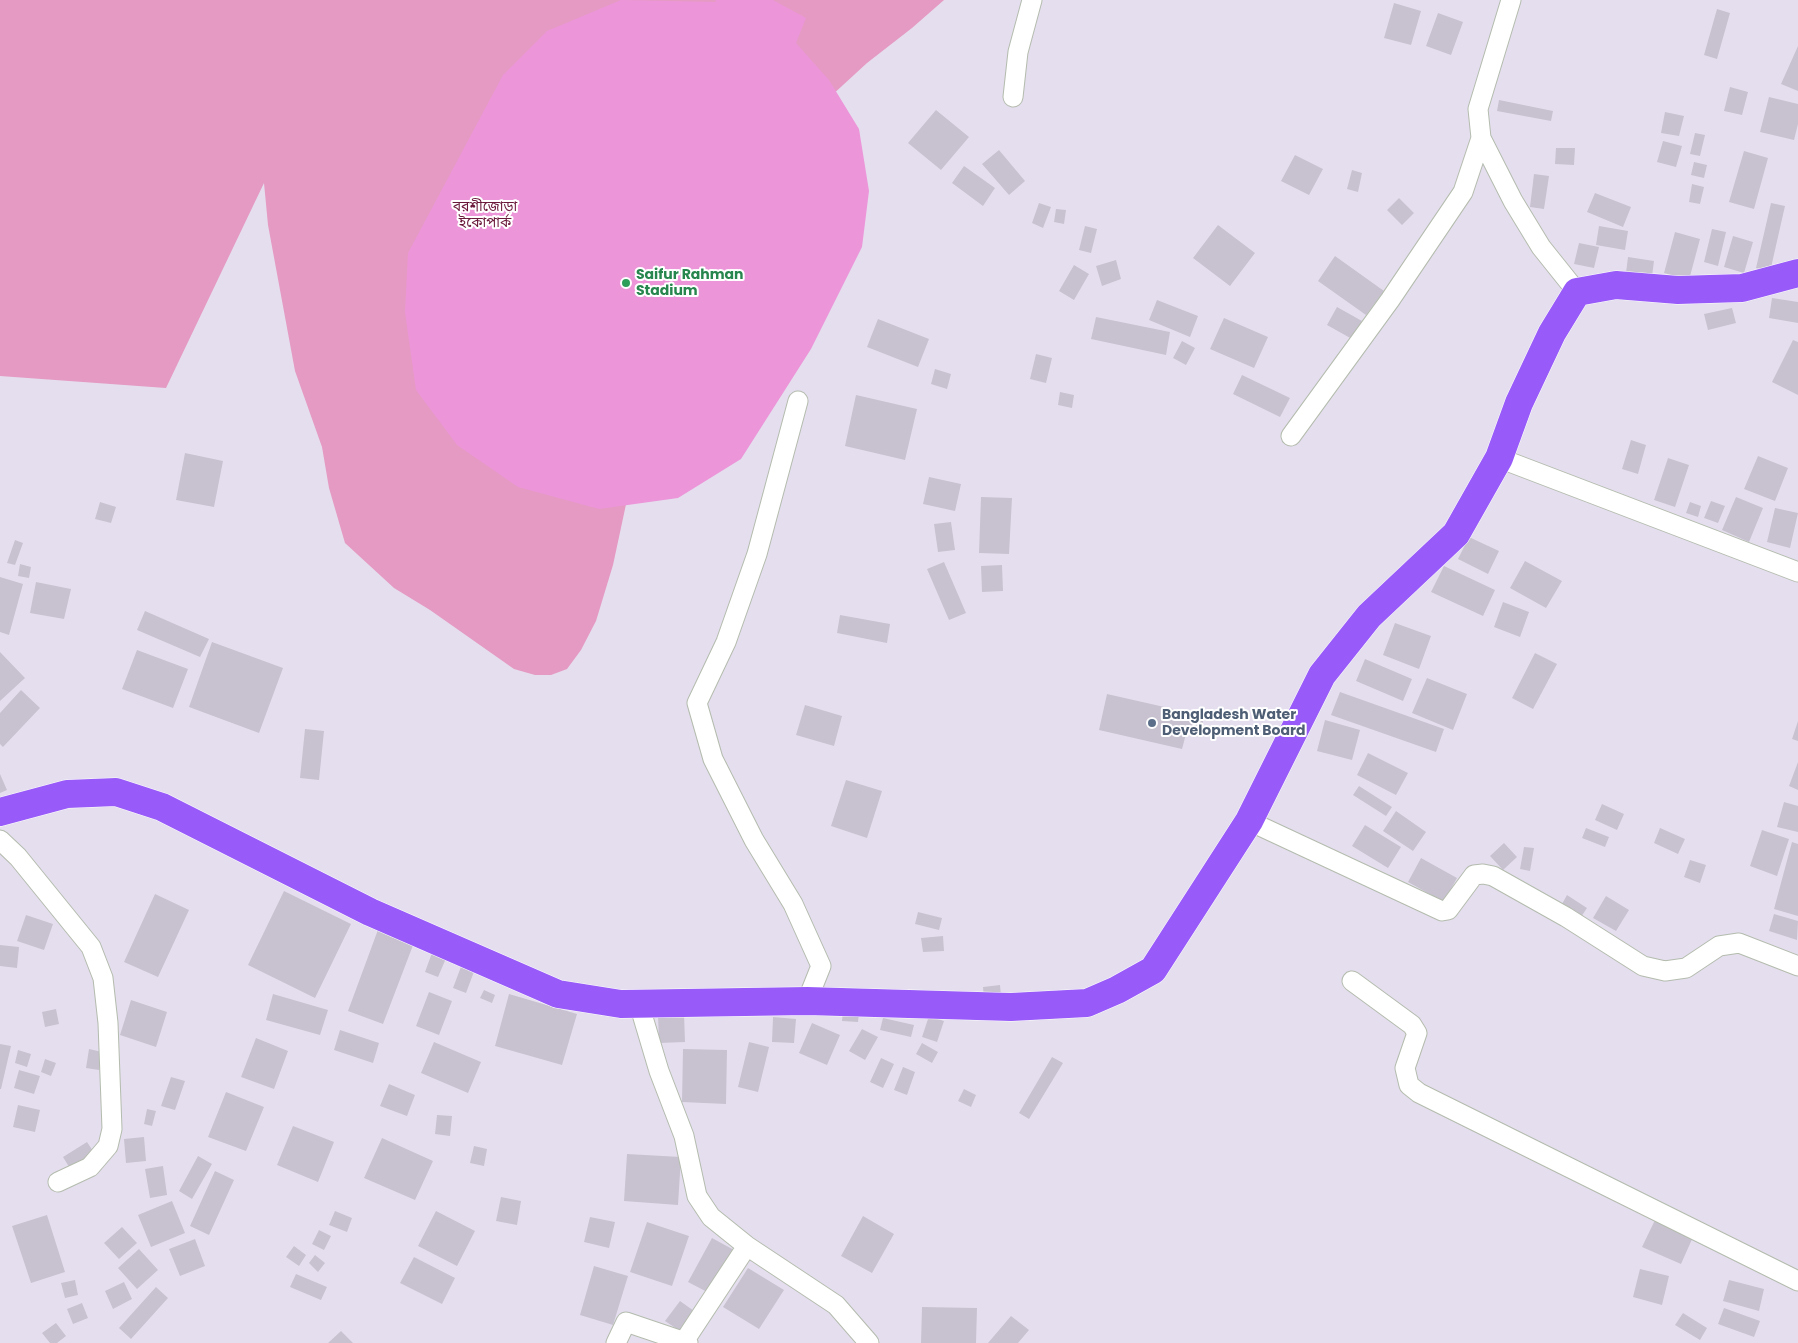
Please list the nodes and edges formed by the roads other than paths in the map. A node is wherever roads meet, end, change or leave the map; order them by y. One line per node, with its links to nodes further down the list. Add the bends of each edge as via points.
1 (1032, 0): 3 (street, via 1018,52)
2 (1510, 0): 4 (street, via 1478,109)
3 (1013, 96)
4 (1482, 138): 6 (street, via 1513,201 1541,247); 8 (street, via 1463,192 1390,300)
5 (1798, 273): 6 (highway, via 1742,288 1678,290 1616,285)
6 (1578, 292): 9 (highway, via 1552,333 1519,403)
7 (798, 402): 16 (street, via 757,554 726,642 697,703 713,759 754,840 793,904 821,966)
8 (1291, 436)
9 (1499, 458): 10 (street); 12 (highway, via 1456,534 1369,616 1322,675)
10 (1798, 572)
11 (0, 812): 17 (highway, via 67,794 116,792 162,807 370,912 558,994)
12 (1249, 821): 14 (street, via 1442,911 1448,910 1474,875 1494,876 1643,966 1665,971 1686,968 1719,946 1739,943); 16 (highway, via 1153,970 1087,1003 1011,1007)
13 (0, 840): 18 (street, via 18,857 91,947 103,978 112,1129 108,1146 90,1167)
14 (1798, 966)
15 (1352, 981): 20 (street, via 1412,1025 1417,1033 1405,1068 1409,1085 1419,1093)
16 (807, 1001): 17 (highway)
17 (639, 1004): 19 (street, via 659,1071 684,1136 697,1196 712,1217)
18 (58, 1182)
19 (747, 1246): 21 (street); 23 (street, via 836,1304)
20 (1798, 1281)
21 (687, 1342): 22 (street, via 626,1322)
22 (616, 1343)
23 (869, 1343)

